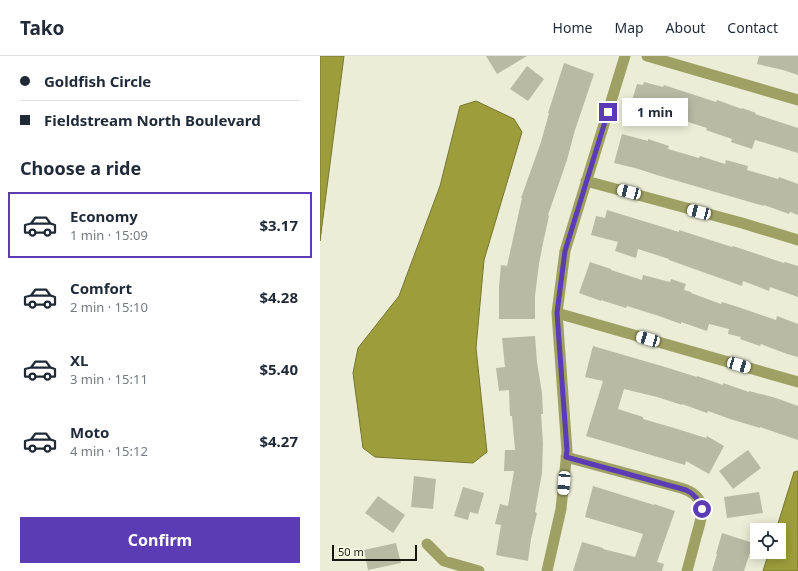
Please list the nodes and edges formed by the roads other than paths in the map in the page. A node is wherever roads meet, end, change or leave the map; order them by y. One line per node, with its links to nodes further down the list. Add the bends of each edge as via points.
1 (625, 56): 4 (street)
2 (647, 56): 3 (street)
3 (798, 100)
4 (586, 181): 5 (street); 6 (street, via 565,251)
5 (798, 240)
6 (557, 313): 7 (street); 8 (street)
7 (798, 382)
8 (566, 457): 11 (street, via 562,509); 12 (street, via 681,488 694,495 700,504 702,514)
9 (427, 544): 10 (street, via 444,561)
10 (478, 571)
11 (547, 571)
12 (687, 571)

